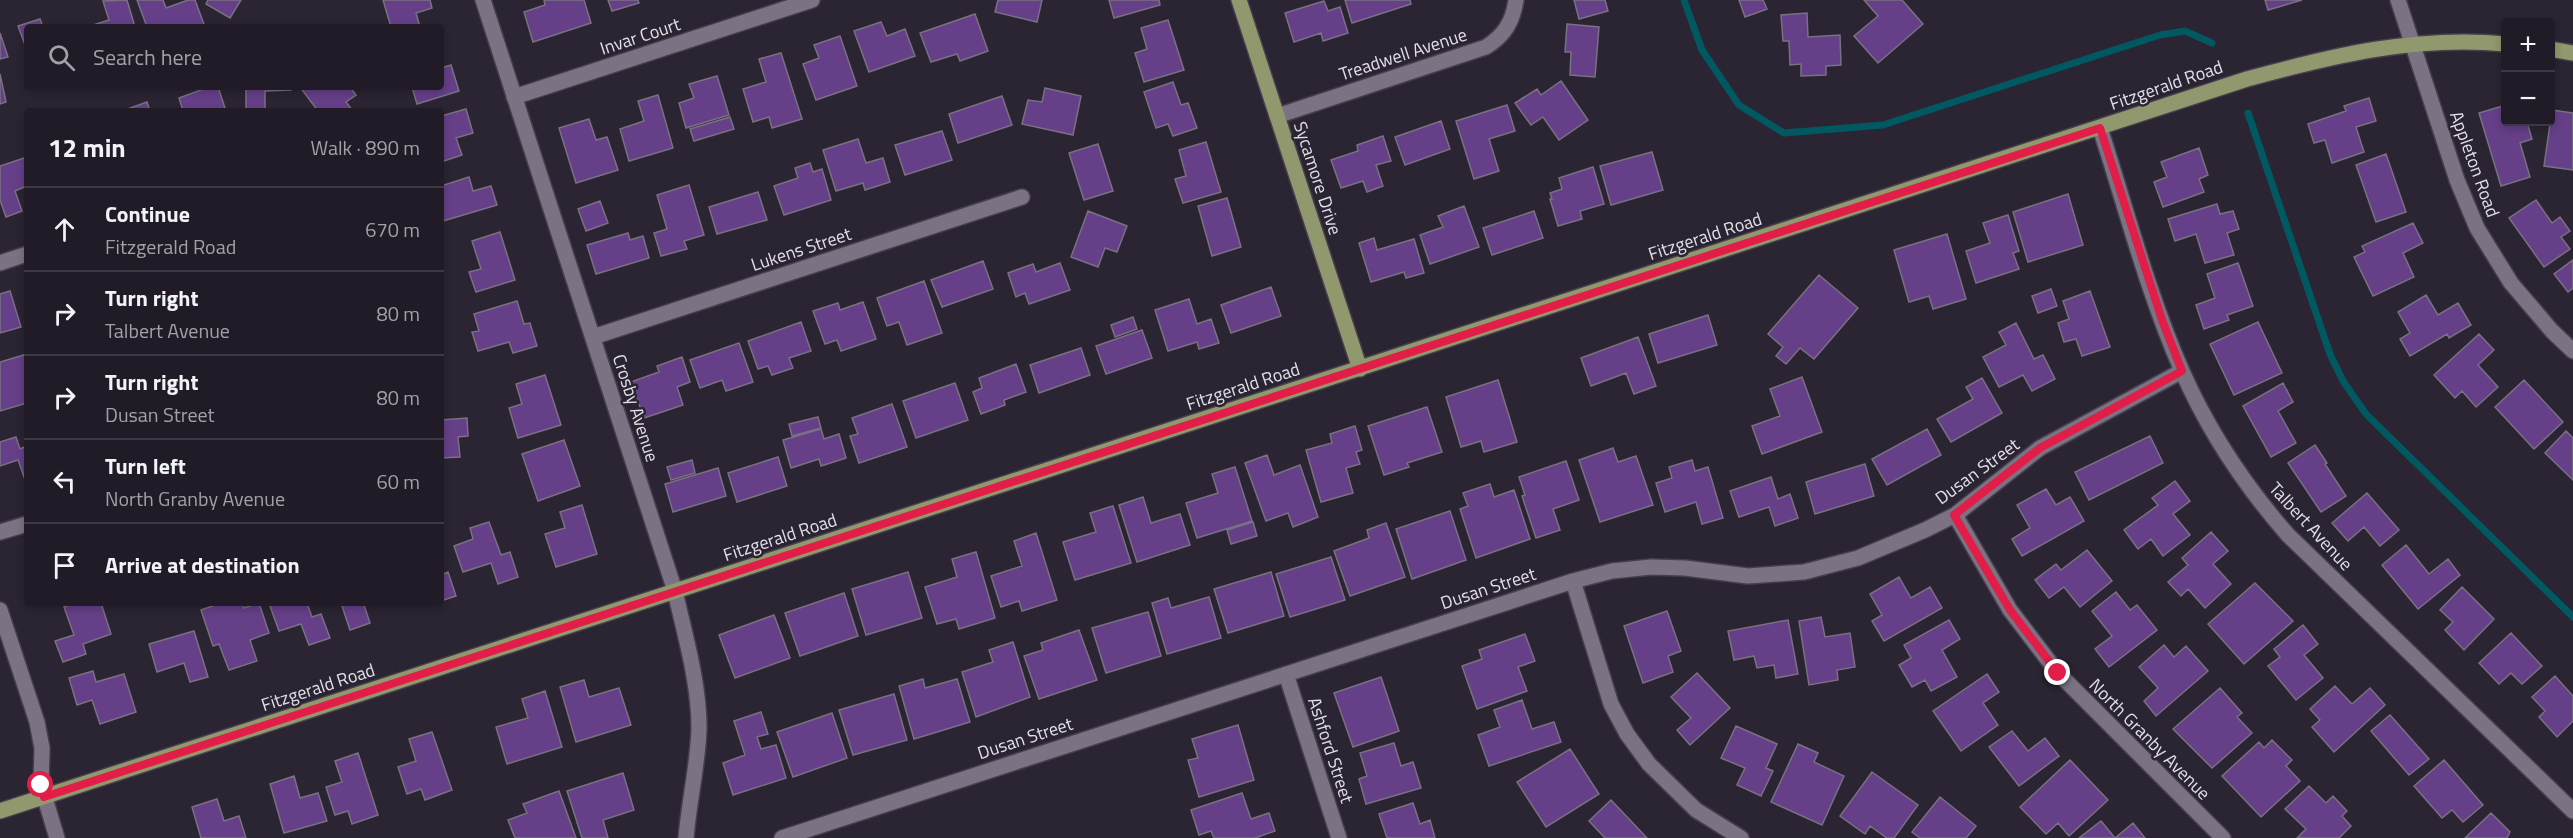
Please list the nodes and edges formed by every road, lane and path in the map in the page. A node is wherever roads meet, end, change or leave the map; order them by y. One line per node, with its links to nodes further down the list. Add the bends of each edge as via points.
1 (483, 0): 10 (street, Crosby Avenue)
2 (812, 0): 10 (street, Invar Court)
3 (1239, 0): 11 (main road, Sycamore Drive)
4 (1516, 0): 11 (street, Treadwell Avenue, via 1508,27 1486,47)
5 (2398, 0): 6 (street, Appleton Road)
6 (2412, 44): 7 (main road, Fitzgerald Road); 12 (main road, Fitzgerald Road, via 2297,65); 17 (street, Appleton Road, via 2477,228 2511,283)
7 (2501, 44)
8 (2555, 50): 9 (main road)
9 (2573, 53)
10 (514, 97): 16 (street, Crosby Avenue)
11 (1277, 116): 18 (main road, Sycamore Drive)
12 (2100, 128): 18 (main road, Fitzgerald Road); 19 (street, Talbert Avenue)
13 (1022, 197): 16 (street, Lukens Street)
14 (24, 255): 15 (street)
15 (0, 263)
16 (592, 337): 24 (street, Crosby Avenue)
17 (2573, 351)
18 (1359, 369): 24 (main road, Fitzgerald Road)
19 (2182, 371): 20 (street, Dusan Street, via 2040,448); 29 (street, Talbert Avenue, via 2223,447 2259,502 2288,535)
20 (1954, 515): 23 (street, Dusan Street, via 1858,558 1804,572 1748,576 1651,567); 35 (street, North Granby Avenue, via 2010,610 2058,673)
21 (24, 525): 22 (street)
22 (0, 532)
23 (1573, 581): 26 (street, Dusan Street); 34 (street, via 1611,704 1627,734 1649,764 1696,810)
24 (675, 591): 27 (main road, Fitzgerald Road); 31 (street, Crosby Avenue, via 695,683 699,725)
25 (0, 610): 27 (street, via 37,722)
26 (1286, 674): 32 (street, Dusan Street); 33 (street, Ashford Street)
27 (44, 797): 28 (main road, Fitzgerald Road); 30 (street)
28 (0, 811)
29 (2573, 811)
30 (57, 838)
31 (686, 838)
32 (782, 838)
33 (1339, 838)
34 (1741, 838)
35 (2223, 838)

